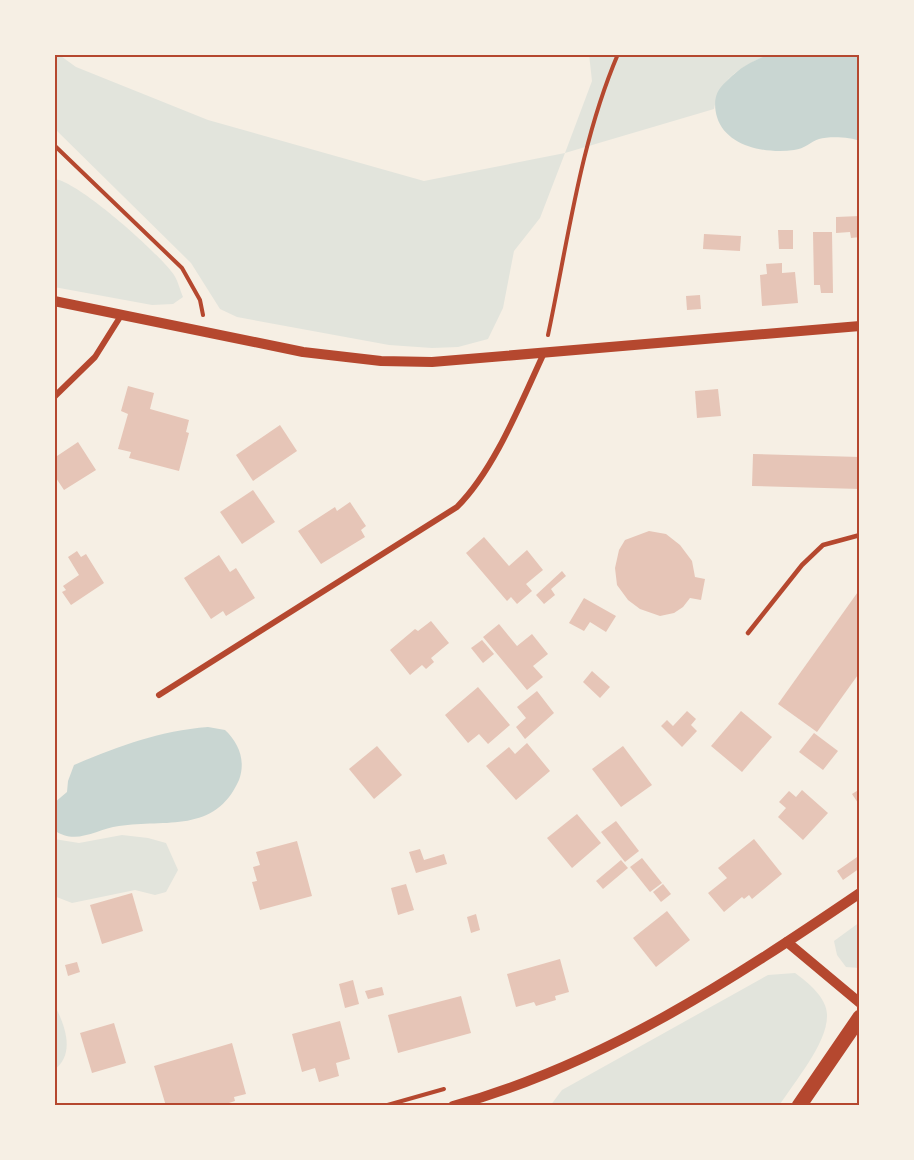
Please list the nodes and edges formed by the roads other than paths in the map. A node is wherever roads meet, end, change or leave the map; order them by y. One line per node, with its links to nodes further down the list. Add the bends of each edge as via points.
1 (54, 301): 2 (street)
2 (122, 313): 4 (street, via 303,352 381,361 432,362); 5 (street, via 95,357)
3 (860, 326): 4 (street)
4 (544, 354): 8 (street, via 495,452 458,507)
5 (54, 397)
6 (860, 535): 7 (lane, via 823,545 802,565)
7 (748, 633)
8 (159, 695)
9 (860, 892): 10 (street)
10 (787, 942): 11 (street); 13 (street, via 710,992 618,1042 546,1075)
11 (860, 1003)
12 (860, 1017): 14 (main road)
13 (453, 1106)
14 (799, 1106)

